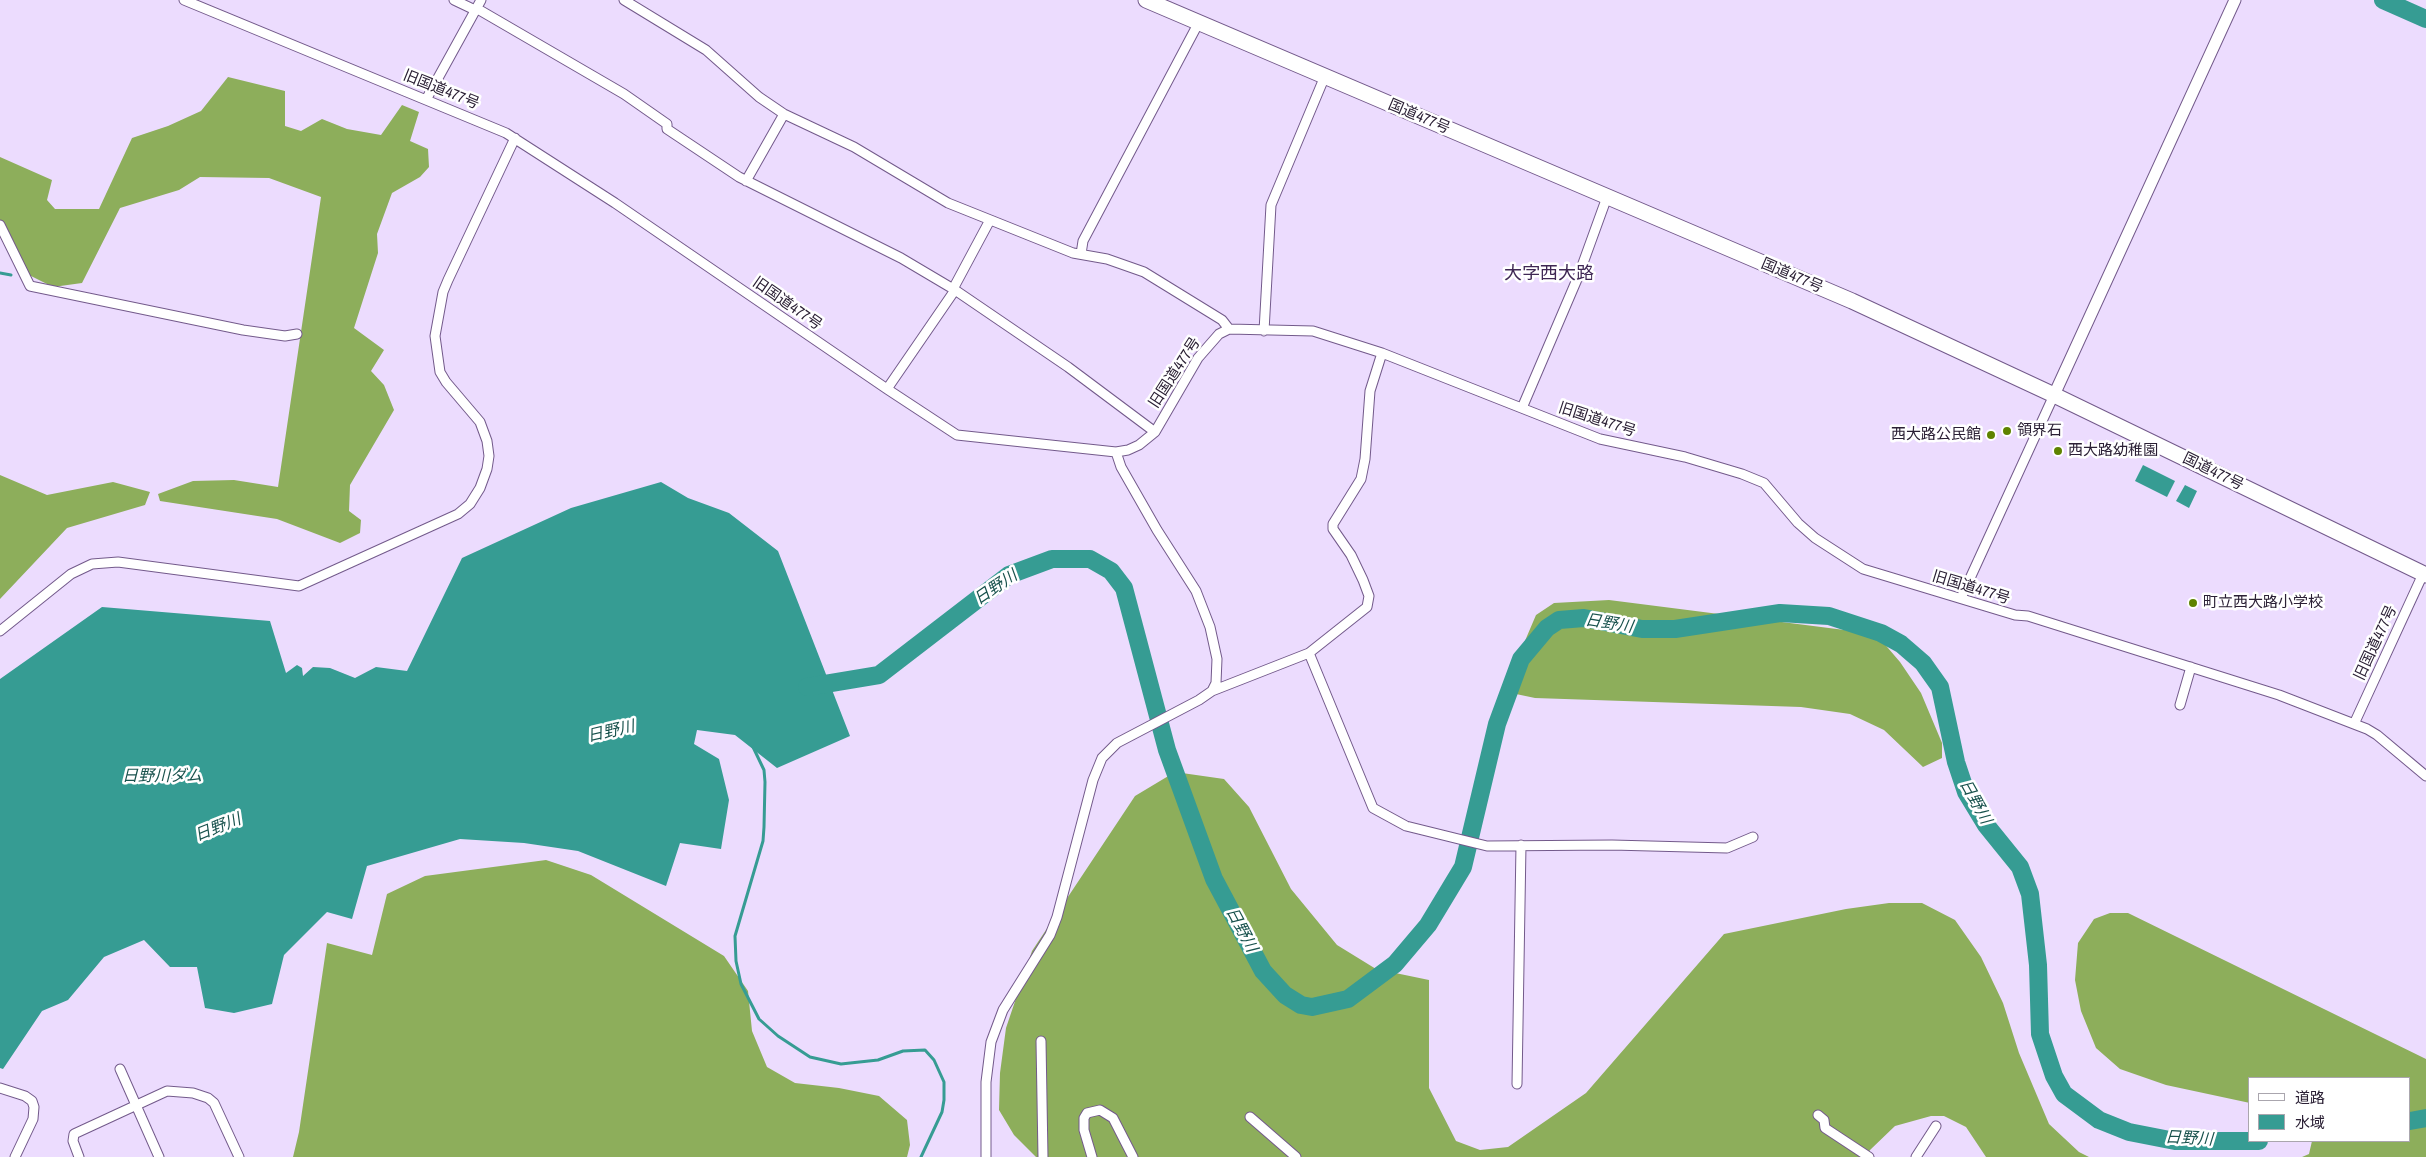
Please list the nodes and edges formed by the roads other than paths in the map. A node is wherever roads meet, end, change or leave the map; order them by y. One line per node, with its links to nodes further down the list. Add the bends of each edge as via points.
1 (184, 0): 6 (street, 旧国道477号)
2 (454, 0): 7 (street)
3 (624, 0): 11 (street, via 706,50 759,97)
4 (1146, 0): 8 (highway, 国道477号)
5 (2235, 0): 24 (street)
6 (200, 3): 10 (street, 旧国道477号)
7 (477, 6): 10 (street); 13 (street, via 624,94 667,124 667,129)
8 (1199, 22): 9 (highway, 国道477号); 17 (street, via 1083,241)
9 (1325, 76): 14 (highway, 国道477号); 20 (street, via 1271,205)
10 (427, 98): 12 (street, 旧国道477号)
11 (784, 114): 13 (street); 15 (street, via 854,147 948,202)
12 (515, 138): 23 (street, 旧国道477号, via 620,206); 30 (street, via 443,292 436,329 440,372 480,422 487,441 487,469 470,504 458,514 299,586 118,562 92,564 71,574)
13 (746, 181): 18 (street, via 901,258)
14 (1607, 197): 24 (highway, 国道477号, via 1852,301); 25 (street, via 1578,277)
15 (990, 220): 17 (street); 18 (street)
16 (0, 225): 21 (street, via 30,286 243,330 285,336)
17 (1081, 254): 19 (street, via 1144,272 1222,320)
18 (954, 289): 23 (street); 26 (street, via 1068,367)
19 (1229, 329): 20 (street, 旧国道477号); 26 (street, 旧国道477号, via 1219,334 1198,358)
20 (1264, 331): 22 (street, 旧国道477号, via 1313,331)
21 (297, 334)
22 (1382, 353): 25 (street, 旧国道477号); 31 (street, via 1370,391 1361,479 1333,524 1356,564 1369,603)
23 (887, 390): 27 (street, 旧国道477号, via 957,435)
24 (2054, 395): 28 (highway, 国道477号); 29 (street)
25 (1522, 408): 29 (street, 旧国道477号, via 1600,439 1685,457 1764,483 1815,538 1863,569)
26 (1155, 432): 27 (street, 旧国道477号, via 1139,445)
27 (1116, 452): 33 (street, via 1121,467 1157,530 1196,591 1210,627 1217,659 1216,683)
28 (2424, 575): 35 (street, 旧国道477号)
29 (1961, 598): 32 (street, 旧国道477号)
30 (0, 631)
31 (1309, 653): 33 (street); 38 (street, via 1372,808 1406,826 1487,846)
32 (2191, 667): 34 (street); 35 (street, 旧国道477号, via 2279,695)
33 (1212, 691): 51 (street, via 1128,736 1102,758 1050,936 1009,1000 988,1052)
34 (2180, 705)
35 (2354, 724): 36 (street, 旧国道477号, via 2377,736)
36 (2426, 776)
37 (1753, 837): 38 (street, via 1727,848)
38 (1521, 845): 41 (street)
39 (1040, 1041): 52 (street)
40 (120, 1069): 43 (street)
41 (1517, 1084)
42 (0, 1088): 47 (street, via 25,1096 34,1107 33,1119)
43 (136, 1105): 48 (street, via 74,1134 72,1141); 49 (street); 50 (street, via 167,1091 208,1098 214,1103)
44 (1818, 1115): 56 (street, via 1824,1120 1825,1128)
45 (1250, 1117): 55 (street)
46 (1936, 1126): 57 (street)
47 (15, 1157)
48 (79, 1157)
49 (159, 1157)
50 (240, 1157)
51 (986, 1157)
52 (1043, 1157)
53 (1092, 1157): 54 (street, via 1084,1118 1087,1113 1100,1110 1113,1118)
54 (1134, 1157)
55 (1296, 1157)
56 (1869, 1157)
57 (1916, 1157)

